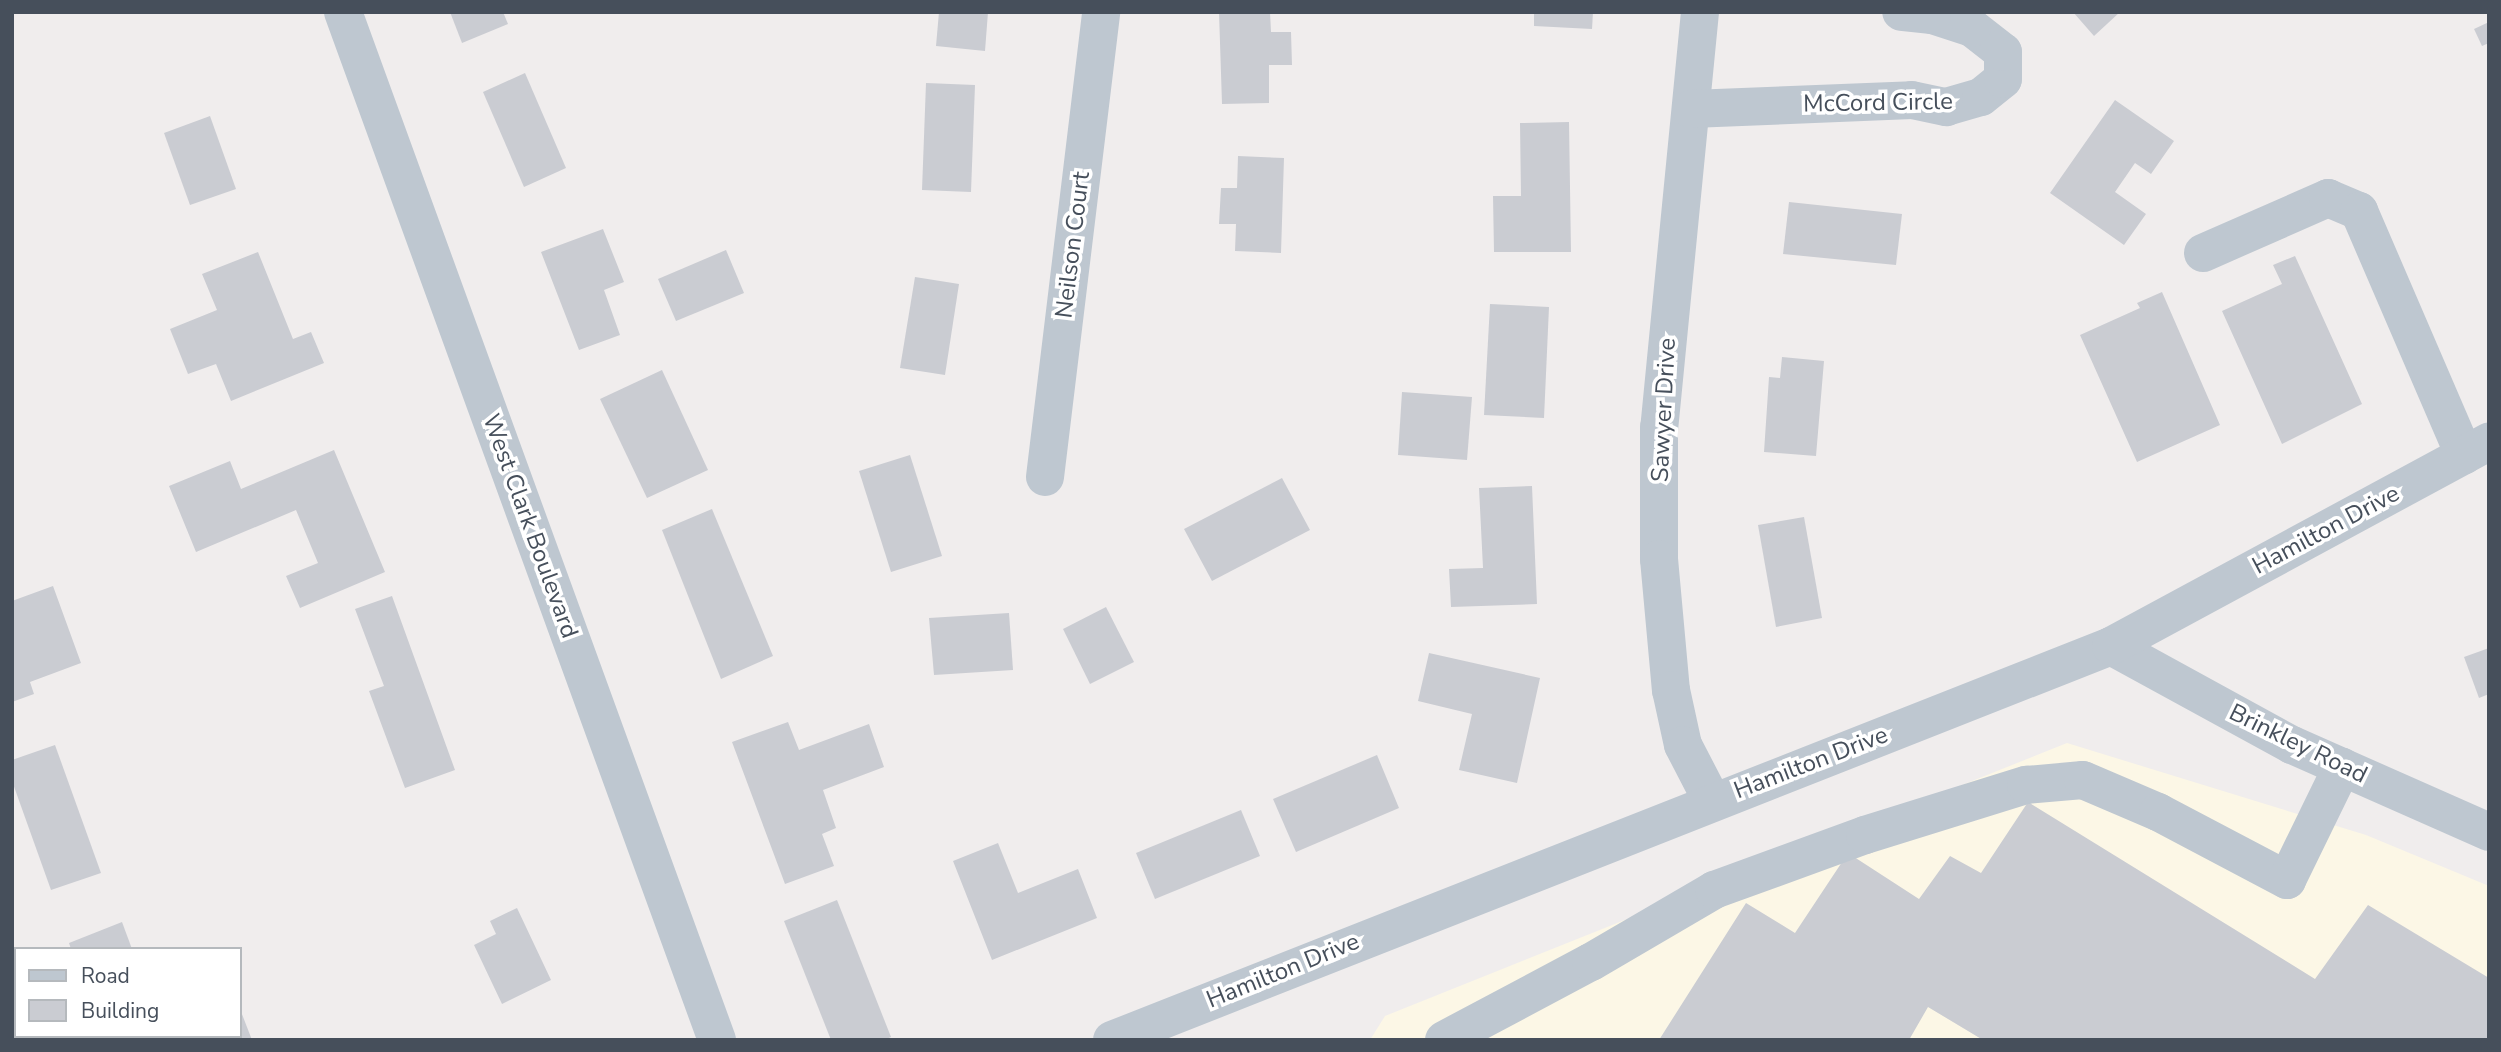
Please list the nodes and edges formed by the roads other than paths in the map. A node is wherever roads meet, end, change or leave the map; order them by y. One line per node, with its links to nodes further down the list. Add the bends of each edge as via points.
1 (343, 12): 13 (street, West Clark Boulevard)
2 (1101, 12): 8 (street, Neilson Court)
3 (1700, 12): 5 (street, Sawyer Drive)
4 (1901, 12): 5 (street, McCord Circle, via 1932,15 1972,28 2003,52 2003,79 1981,97 1946,107 1912,100)
5 (1691, 109): 11 (street, Sawyer Drive, via 1659,427 1659,559 1671,690 1683,745)
6 (2203, 253): 7 (street, via 2328,198 2359,211)
7 (2477, 448): 9 (street, Hamilton Drive)
8 (1045, 477)
9 (2112, 646): 10 (street, Brinkley Road, via 2292,745); 11 (street, Hamilton Drive)
10 (2342, 767): 12 (street, Brinkley Road); 15 (street, via 2287,880 2158,812 2082,780 2026,785 1865,835 1714,890)
11 (1712, 801): 14 (street, Hamilton Drive)
12 (2489, 832)
13 (717, 1040)
14 (1112, 1040)
15 (1444, 1040)

